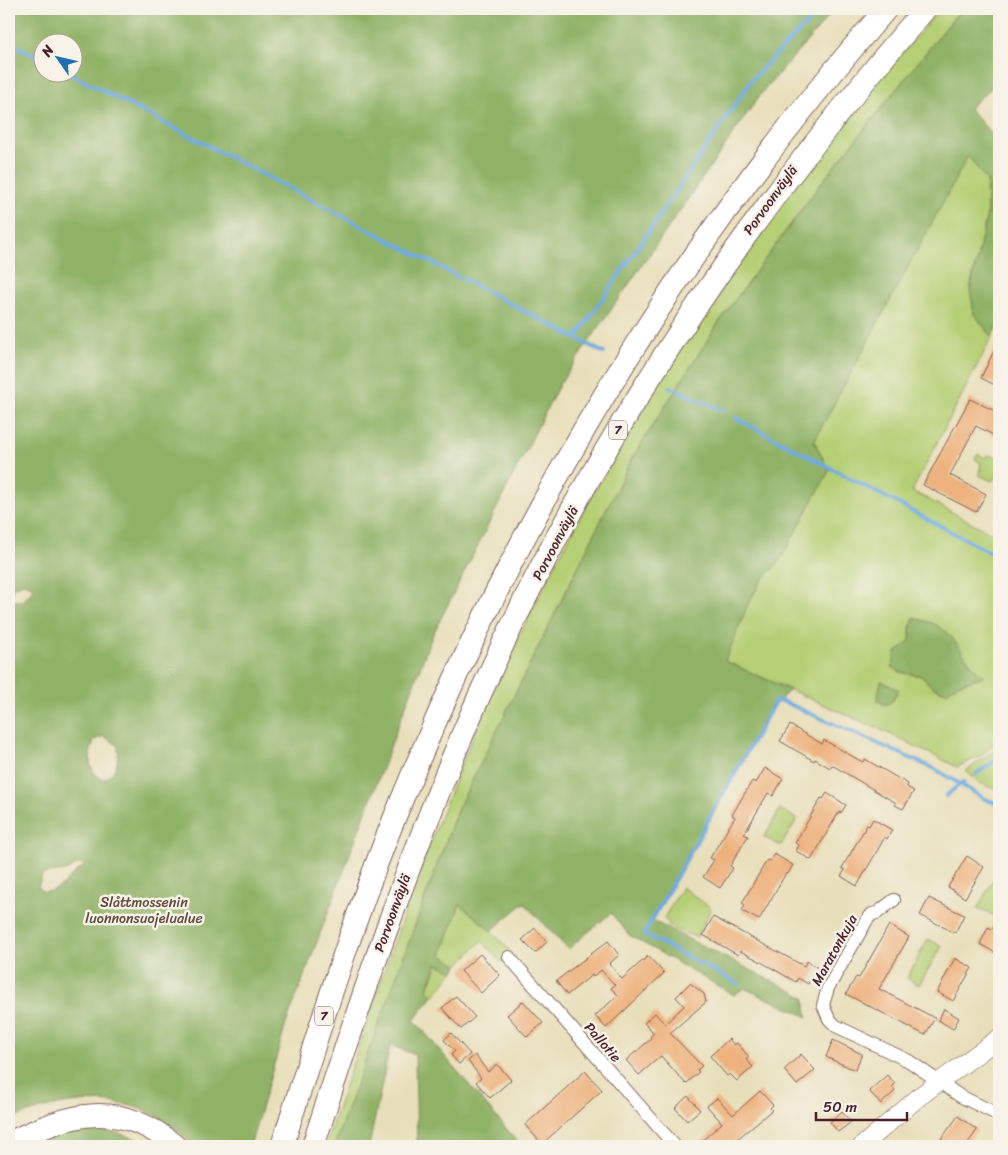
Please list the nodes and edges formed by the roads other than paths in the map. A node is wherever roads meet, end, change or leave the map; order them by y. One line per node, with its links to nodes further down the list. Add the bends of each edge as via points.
1 (886, 9): 10 (highway, Porvoonväylä / 7, via 808,102 704,240 639,336 529,526 464,657 393,822 340,966)
2 (925, 9): 11 (highway, Porvoonväylä / 7, via 811,146 747,232 664,353 570,514 501,649 441,785 392,910)
3 (894, 900): 6 (street, Maratonkuja, via 867,920 828,988 824,1005 829,1019 836,1026 910,1060)
4 (509, 957): 12 (street, Pallotie)
5 (999, 1038): 6 (main road)
6 (940, 1081): 7 (street, Maratonkuja, via 960,1096); 13 (main road)
7 (999, 1116)
8 (9, 1143): 9 (highway, via 65,1118 101,1114 138,1122)
9 (175, 1146)
10 (282, 1146)
11 (313, 1146)
12 (676, 1146)
13 (862, 1146)

